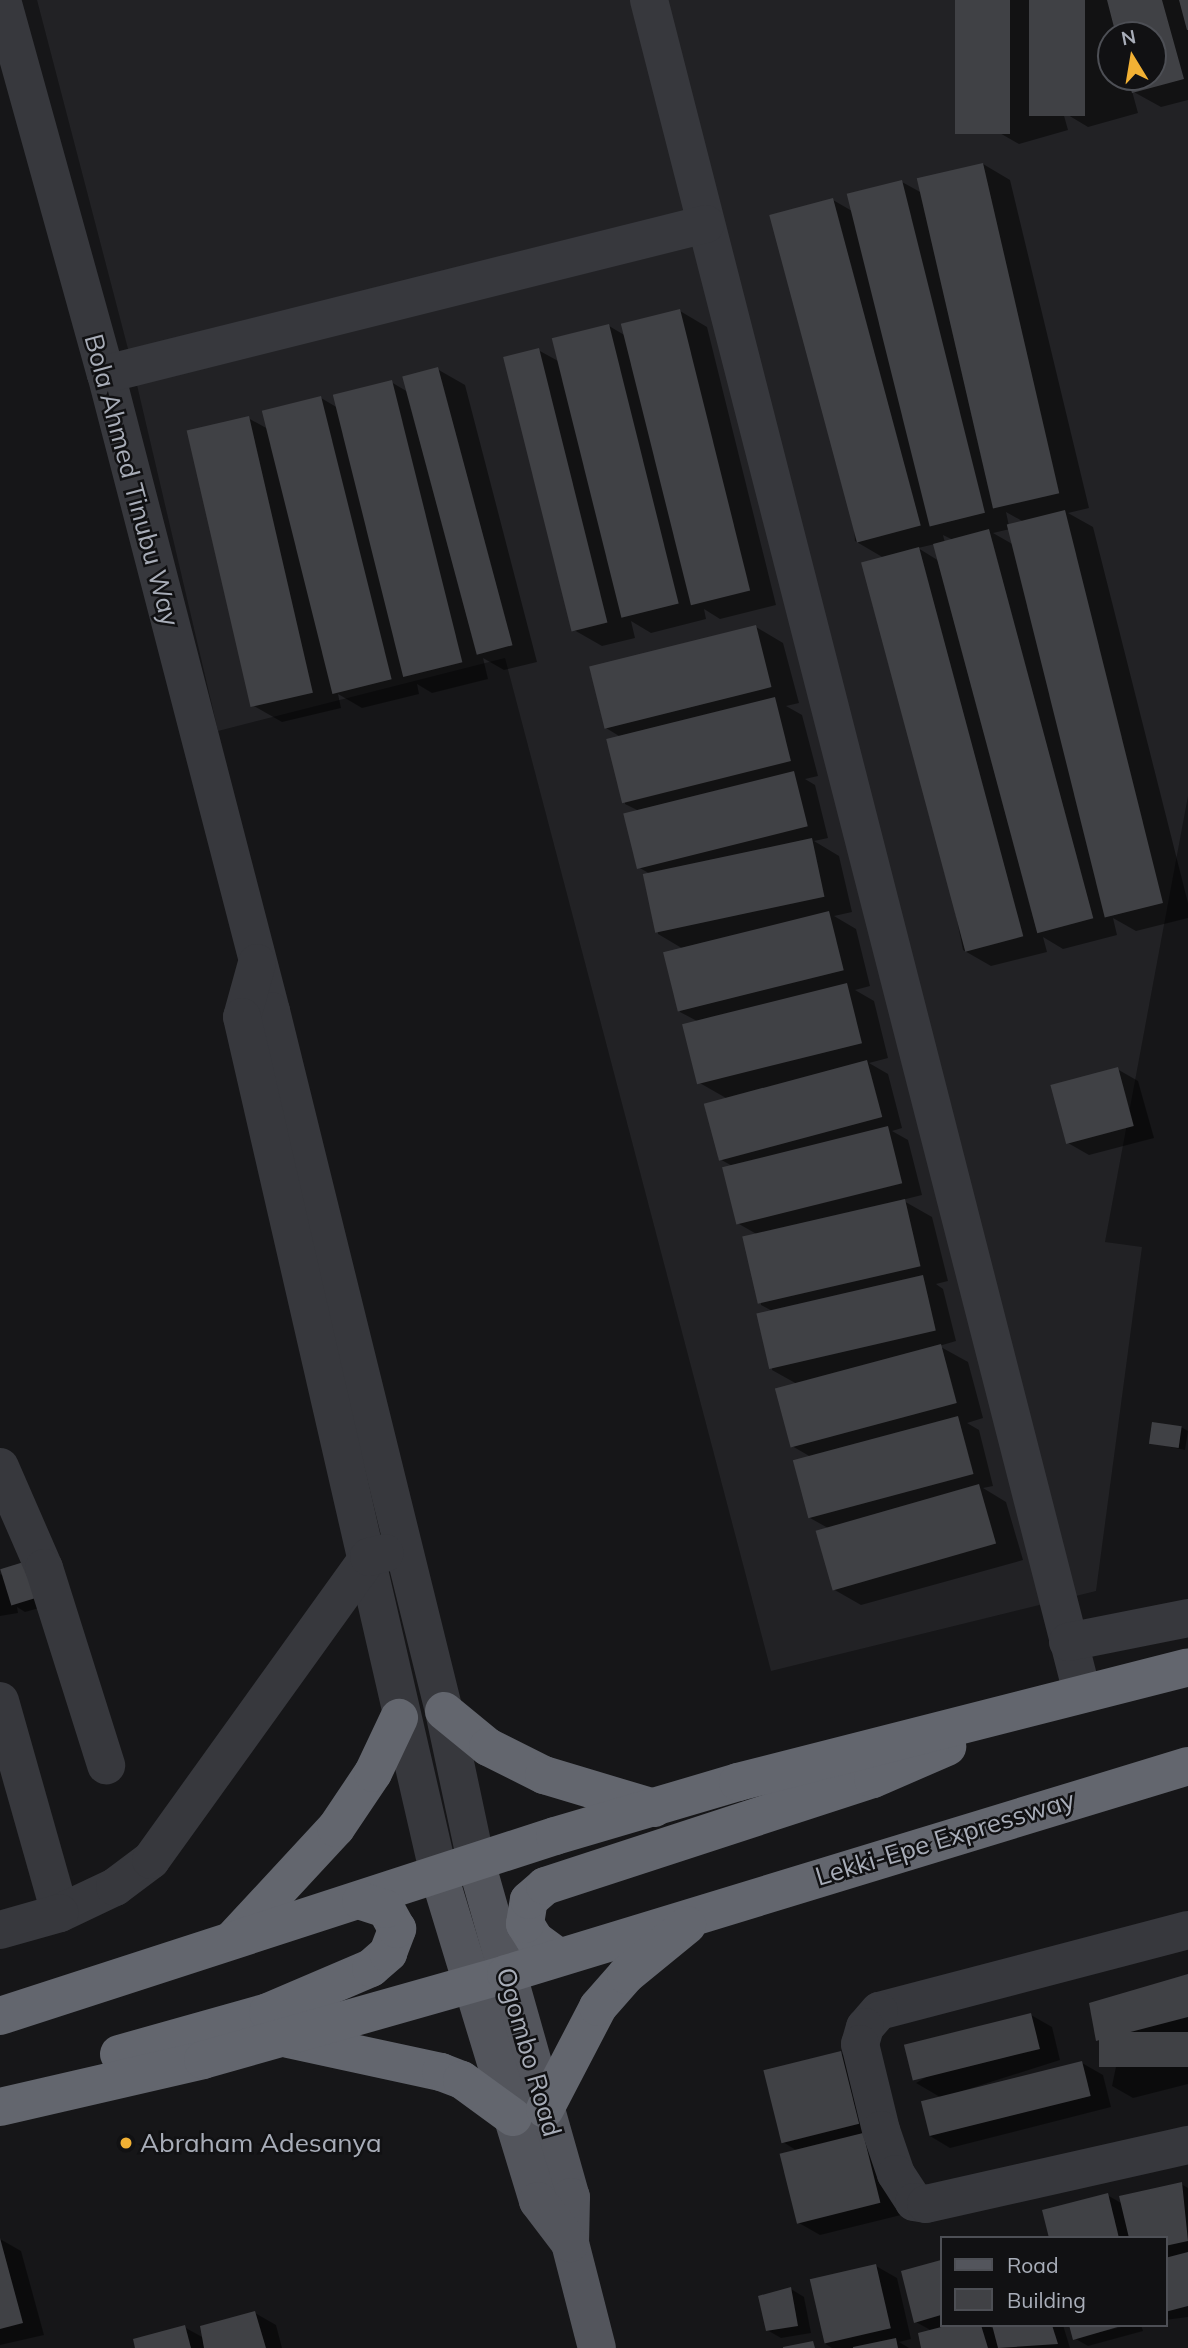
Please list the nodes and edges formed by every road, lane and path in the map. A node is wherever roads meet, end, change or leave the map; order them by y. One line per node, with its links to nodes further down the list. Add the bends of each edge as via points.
1 (2, 0): 3 (street, Bola Ahmed Tinubu Way)
2 (649, 0): 4 (street)
3 (6, 42): 5 (street, Bola Ahmed Tinubu Way)
4 (706, 224): 5 (street); 9 (street)
5 (106, 374): 7 (street, Bola Ahmed Tinubu Way, via 258,961 242,1017)
6 (0, 1467): 15 (street, via 44,1568)
7 (385, 1553): 13 (street); 14 (street); 21 (street, via 151,1860 115,1887)
8 (1188, 1618): 9 (street)
9 (1068, 1642): 11 (street)
10 (1188, 1667): 11 (highway)
11 (1065, 1697): 17 (highway); 26 (highway, via 873,1779 545,1886 529,1900 525,1924 535,1940)
12 (0, 1701): 21 (street)
13 (444, 1711): 17 (highway, via 488,1747 544,1775); 18 (street)
14 (399, 1718): 19 (street); 25 (highway, via 373,1773 336,1828 278,1896)
15 (106, 1765)
16 (1188, 1766): 22 (highway, Lekki-Epe Expressway)
17 (654, 1808): 18 (highway)
18 (477, 1862): 19 (highway); 27 (main road, Ogombo Road)
19 (439, 1875): 20 (highway); 27 (main road, Ogombo Road)
20 (361, 1901): 25 (highway); 30 (highway, via 387,1909 397,1929 388,1953 342,1984)
21 (60, 1913): 23 (street)
22 (702, 1913): 26 (highway, Lekki-Epe Expressway); 31 (highway, via 626,1975 598,2007)
23 (2, 1922)
24 (1188, 1930): 32 (street, via 925,1998 870,2019 862,2035 861,2054 881,2130 905,2193 914,2202 926,2204)
25 (228, 1944): 28 (highway)
26 (557, 1956): 27 (highway, Lekki-Epe Expressway)
27 (489, 1978): 29 (highway, Lekki-Epe Expressway); 31 (main road, Ogombo Road)
28 (0, 2017)
29 (279, 2037): 30 (highway, Lekki-Epe Expressway); 31 (highway, via 441,2072)
30 (5, 2101)
31 (529, 2113): 33 (main road, Ogombo Road, via 538,2201 570,2244)
32 (1188, 2145)
33 (597, 2348)

